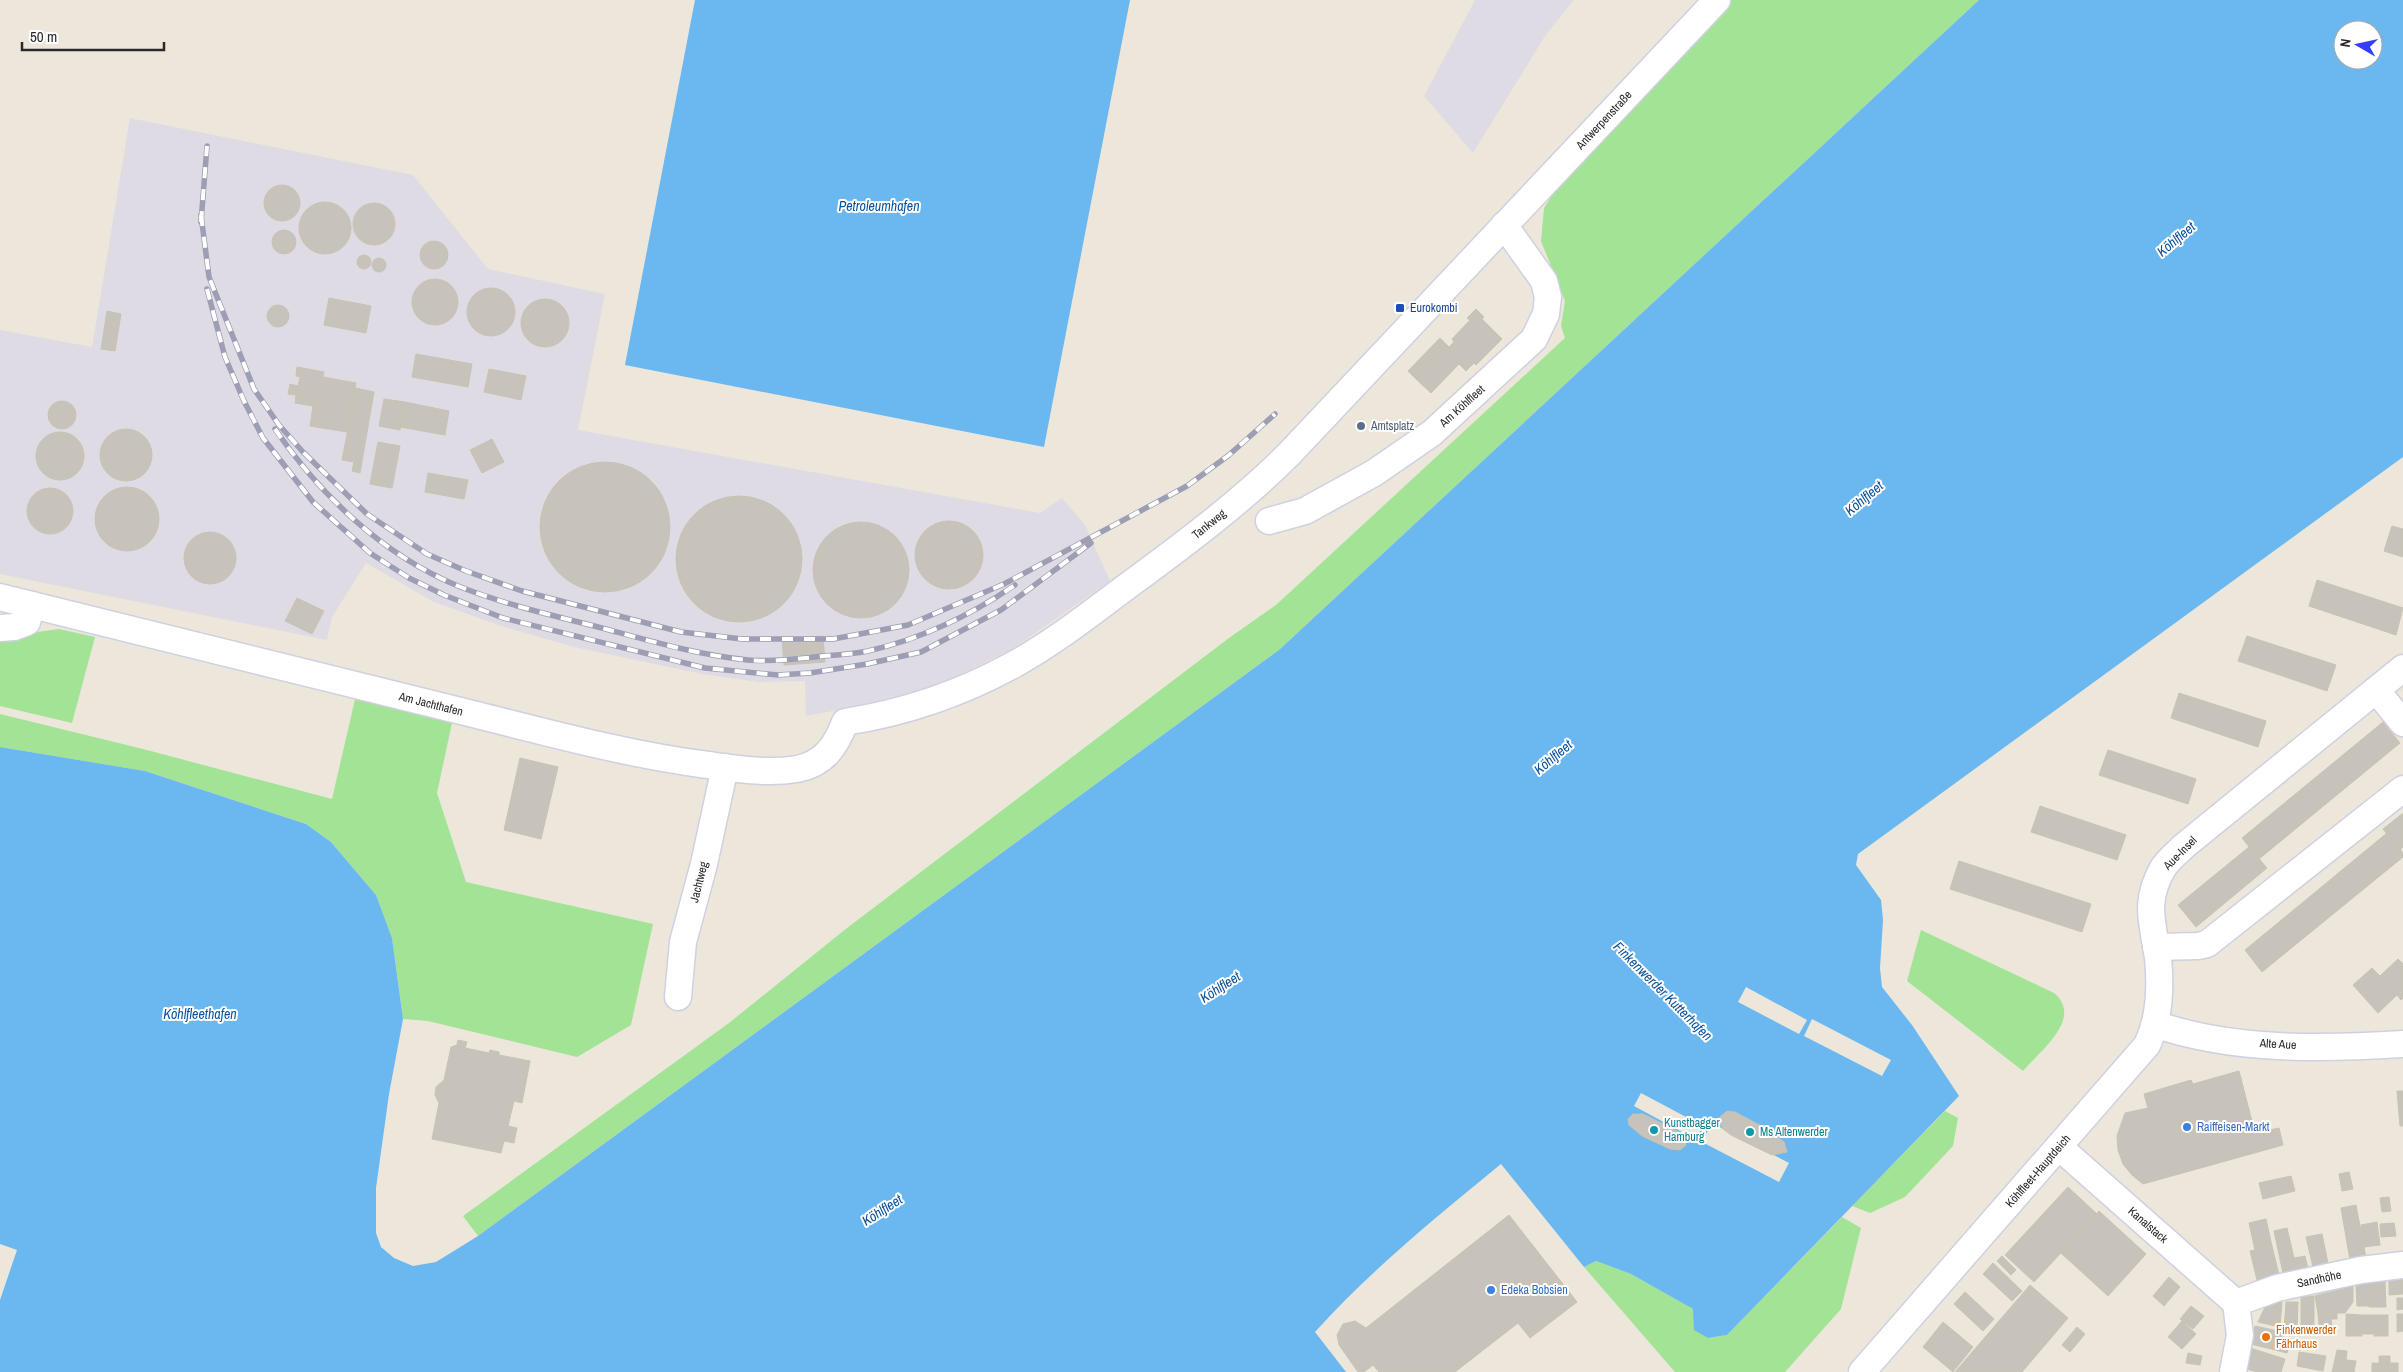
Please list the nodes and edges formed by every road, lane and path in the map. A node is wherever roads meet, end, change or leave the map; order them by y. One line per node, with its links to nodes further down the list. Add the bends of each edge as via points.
1 (1711, 5): 2 (street, Antwerpenstraße)
2 (1504, 226): 3 (street, Am Köhlfleet, via 1544,281 1548,297 1546,314 1534,339 1432,433 1374,473 1305,511); 9 (street, Tankweg, via 1269,474 1174,552 1013,665 937,700 904,711)
3 (1268, 521)
4 (0, 597): 5 (street, Am Jachthafen)
5 (32, 605): 6 (street, via 27,622); 11 (street, Am Jachthafen, via 573,739 674,761)
6 (0, 628)
7 (2403, 668): 8 (street, Aue-Insel)
8 (2376, 690): 10 (street); 13 (street, Aue-Insel, via 2167,862 2151,900 2150,916)
9 (845, 722): 11 (street, Am Jachthafen, via 830,752 818,762 799,768 765,771)
10 (2403, 723)
11 (724, 768): 14 (street, Jachtweg, via 684,942)
12 (2403, 789): 13 (street, via 2207,944)
13 (2156, 947): 15 (street, Köhlfleet-Hauptdeich, via 2159,987)
14 (678, 997)
15 (2155, 1024): 16 (street, Alte Aue, via 2214,1040 2343,1048); 17 (street, Köhlfleet-Hauptdeich, via 2147,1045)
16 (2403, 1044)
17 (2059, 1147): 19 (street, Kanalstack); 20 (street, Köhlfleet-Hauptdeich)
18 (2403, 1265): 19 (street, Sandhöhe, via 2361,1270 2277,1288)
19 (2236, 1303): 21 (street, via 2240,1335)
20 (1862, 1372)
21 (2233, 1372)

